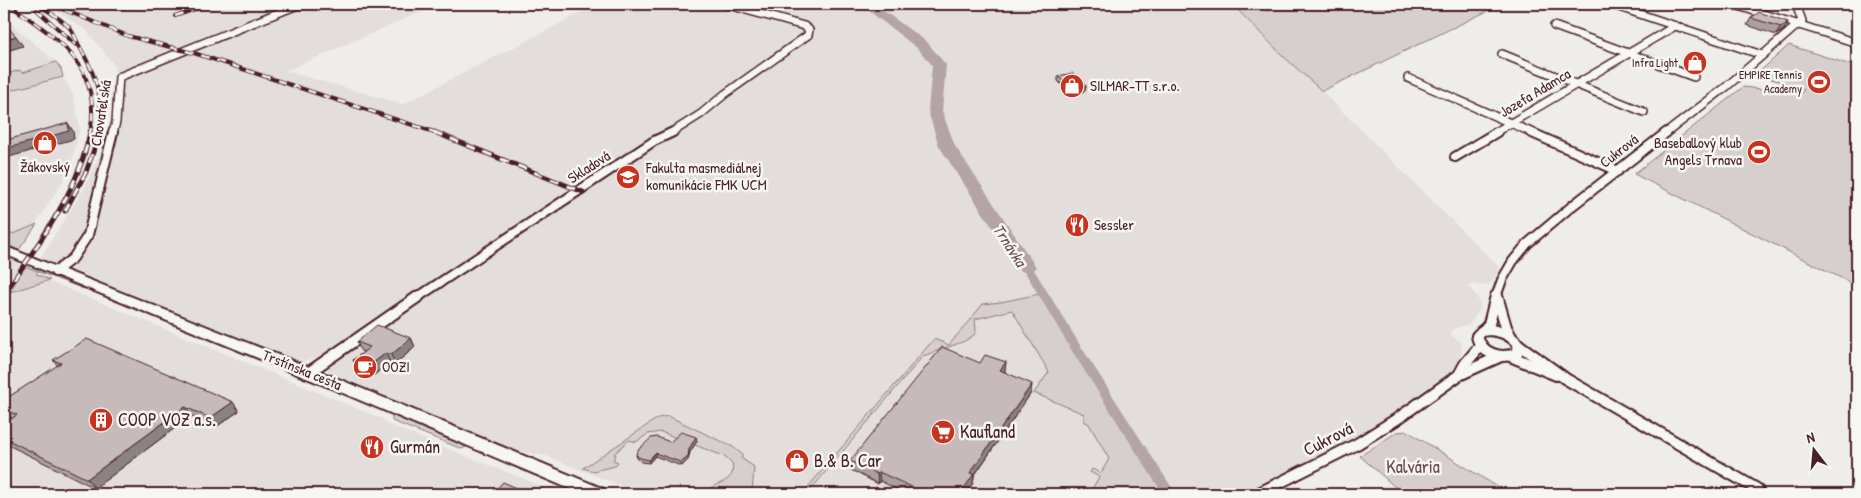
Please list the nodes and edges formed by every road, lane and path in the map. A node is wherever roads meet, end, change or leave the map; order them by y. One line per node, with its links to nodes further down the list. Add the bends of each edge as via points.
1 (300, 4): 22 (street, Chovateľská, via 119,77 116,122 88,235 73,258)
2 (725, 4): 29 (street, Skladová, via 804,26 808,34 665,137 654,141 479,256)
3 (1610, 4): 7 (street)
4 (1732, 4): 6 (street)
5 (1796, 4): 6 (street, via 1802,21)
6 (1798, 24): 9 (street); 12 (street, Cukrová)
7 (1675, 26): 11 (street, Jozefa Adamca); 12 (street)
8 (1545, 31): 11 (street, via 1557,25)
9 (1857, 42)
10 (1504, 53): 13 (street); 16 (street)
11 (1629, 53): 14 (street); 16 (street, Jozefa Adamca)
12 (1762, 55): 20 (street, Cukrová)
13 (1493, 58)
14 (1694, 77)
15 (1408, 78): 18 (street)
16 (1577, 84): 17 (street); 18 (street, Jozefa Adamca)
17 (1644, 112)
18 (1512, 124): 19 (street, Jozefa Adamca); 20 (street)
19 (1455, 157)
20 (1618, 171): 23 (street, Cukrová, via 1527,244 1509,267)
21 (4, 250): 22 (main road, Trstínska cesta)
22 (55, 272): 29 (main road, Trstínska cesta)
23 (1497, 294): 24 (street, Cukrová, via 1489,324); 25 (street)
24 (1484, 330): 25 (street, via 1495,330); 27 (street, Cukrová, via 1478,336)
25 (1511, 337): 26 (street)
26 (1519, 345): 28 (street, via 1517,354); 31 (street)
27 (1481, 346): 28 (street); 30 (street, Cukrová)
28 (1506, 356): 30 (street, Cukrová); 31 (street)
29 (308, 373): 33 (main road, Trstínska cesta)
30 (1460, 375): 34 (street, Cukrová, via 1363,441)
31 (1566, 379): 32 (street)
32 (1757, 489)
33 (598, 494)
34 (1257, 494)

